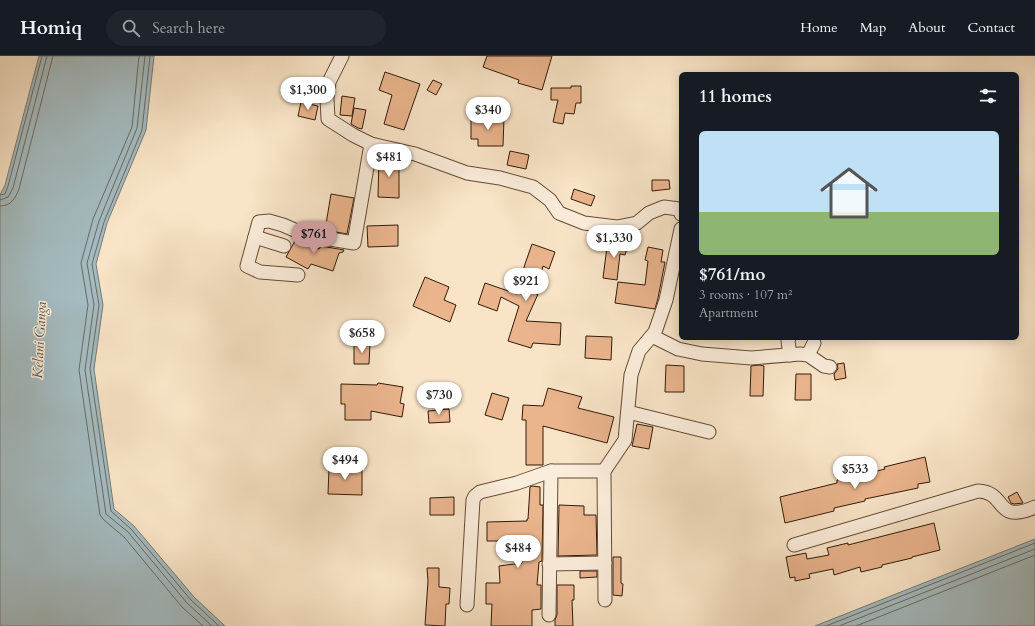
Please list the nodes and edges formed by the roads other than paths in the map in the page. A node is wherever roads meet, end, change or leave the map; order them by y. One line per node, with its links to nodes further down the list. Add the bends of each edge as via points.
1 (342, 56): 2 (street, via 329,82 328,119)
2 (371, 144): 3 (street, via 415,154 467,173 500,178 532,187 550,200 559,213 584,223 617,227 637,223 649,213 664,207); 4 (street, via 354,243 306,235 269,221 259,222)
3 (679, 209)
4 (255, 237): 6 (street); 7 (street, via 247,266 260,272)
5 (679, 238): 8 (street, via 666,300)
6 (284, 246)
7 (298, 276)
8 (652, 336): 11 (street, via 678,349 702,354 751,358); 14 (street, via 639,352 631,375)
9 (788, 340): 11 (street)
10 (814, 342): 12 (street)
11 (790, 355): 12 (street)
12 (808, 355): 13 (street)
13 (830, 367)
14 (628, 412): 15 (street); 17 (street, via 625,440)
15 (709, 432)
16 (551, 471): 17 (street); 21 (street); 23 (street, via 480,492 473,500)
17 (604, 471): 20 (street)
18 (1035, 507): 19 (street, via 1021,513 1006,511 993,494 978,491)
19 (794, 545)
20 (605, 563): 21 (street); 22 (street)
21 (549, 564): 24 (street)
22 (605, 600)
23 (467, 605)
24 (549, 616)

